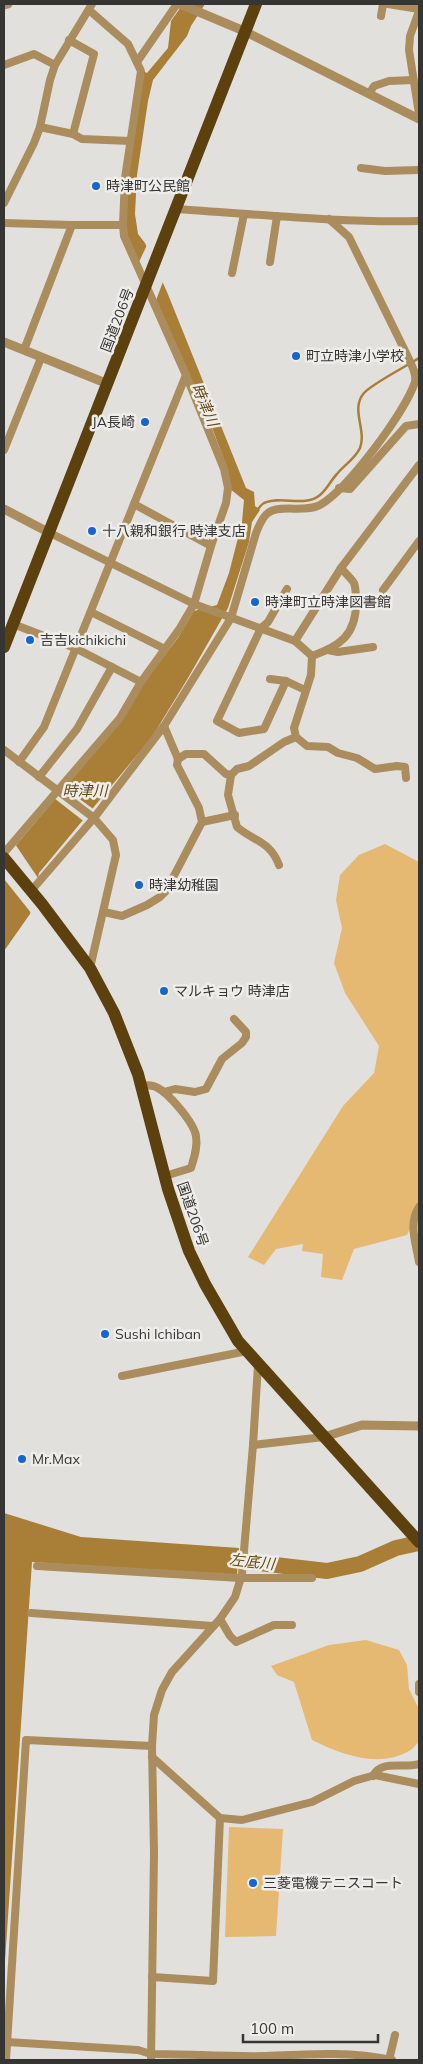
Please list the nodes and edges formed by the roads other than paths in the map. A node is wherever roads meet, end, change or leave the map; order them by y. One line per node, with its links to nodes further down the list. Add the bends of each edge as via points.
1 (8, 4): 6 (street)
2 (178, 4): 10 (street); 12 (street)
3 (256, 4): 10 (highway, 国道206号)
4 (383, 4): 9 (street)
5 (388, 4): 8 (street)
6 (4, 5)
7 (90, 7): 11 (street); 12 (street, via 128,44)
8 (419, 10): 15 (street, via 410,36)
9 (381, 16)
10 (244, 31): 16 (street); 25 (highway, 国道206号)
11 (69, 40): 14 (street); 20 (street, via 94,54)
12 (137, 62): 21 (street, via 141,71)
13 (4, 65): 14 (street, via 34,54)
14 (55, 66): 19 (street)
15 (413, 80): 16 (street, via 374,86); 17 (street)
16 (369, 94): 18 (street)
17 (419, 114)
18 (419, 120)
19 (40, 126): 20 (street); 24 (street, via 32,148)
20 (73, 134): 21 (street, via 82,139)
21 (130, 141): 32 (street)
22 (362, 168): 23 (street)
23 (419, 170)
24 (4, 199)
25 (175, 209): 26 (street); 35 (highway, 国道206号)
26 (244, 214): 27 (street); 34 (street)
27 (277, 216): 28 (street); 33 (street)
28 (330, 219): 29 (street); 40 (street, via 349,237)
29 (419, 221)
30 (4, 224): 31 (street)
31 (72, 225): 32 (street); 37 (street)
32 (123, 226): 35 (street, via 124,236)
33 (270, 262)
34 (232, 273)
35 (146, 286): 39 (street); 41 (highway, 国道206号)
36 (4, 342): 37 (street)
37 (24, 350): 38 (street)
38 (42, 358): 41 (street); 43 (street)
39 (186, 375): 46 (street); 50 (street, via 224,469 228,488 226,504)
40 (417, 380): 45 (street, via 395,419)
41 (108, 384): 48 (highway, 国道206号)
42 (419, 424): 45 (street, via 406,426 350,490)
43 (4, 450)
44 (419, 465): 52 (street)
45 (339, 488): 57 (street, via 320,505 268,512 256,533)
46 (134, 504): 50 (street); 51 (street)
47 (4, 509): 48 (street)
48 (48, 532): 51 (street); 58 (highway, 国道206号)
49 (419, 541): 54 (street)
50 (211, 546): 55 (street)
51 (110, 562): 55 (street); 56 (street)
52 (341, 568): 60 (street); 65 (street, via 354,584 354,622 349,634)
53 (287, 589): 59 (street)
54 (383, 590)
55 (194, 604): 57 (street); 64 (street)
56 (91, 612): 63 (street); 64 (street)
57 (229, 618): 59 (street); 72 (street)
58 (13, 624): 61 (highway, 国道206号); 63 (street)
59 (261, 628): 60 (street); 69 (street, via 217,721 239,733 264,729)
60 (295, 641): 66 (street)
61 (4, 647)
62 (373, 647): 65 (street, via 338,652)
63 (75, 648): 67 (street); 76 (street, via 44,727)
64 (165, 649): 70 (street)
65 (328, 650): 66 (street)
66 (312, 656): 71 (street, via 311,675)
67 (112, 668): 70 (street); 78 (street, via 77,729)
68 (270, 679): 69 (street)
69 (286, 681): 71 (street)
70 (141, 682): 80 (street, via 120,718)
71 (305, 690): 73 (street, via 294,728)
72 (164, 726): 75 (street); 82 (street)
73 (296, 737): 77 (street); 79 (street, via 307,746 328,747 375,769 405,767)
74 (4, 750): 76 (street)
75 (178, 760): 77 (street, via 186,754 204,754); 83 (street, via 177,765 194,796)
76 (19, 762): 78 (street)
77 (231, 775): 81 (street, via 228,795)
78 (39, 777): 80 (street)
79 (406, 778)
80 (57, 791): 82 (street); 84 (street)
81 (235, 816): 83 (street); 86 (street, via 237,827 268,846)
82 (94, 818): 87 (street); 88 (street, via 116,846)
83 (202, 822): 88 (street, via 160,897 122,916)
84 (4, 853)
85 (4, 858): 87 (highway, 国道206号)
86 (279, 865)
87 (31, 891): 89 (highway, 国道206号)
88 (104, 912): 89 (street)
89 (90, 968): 91 (highway, 国道206号, via 114,1013)
90 (234, 1019): 92 (street, via 246,1032 246,1037 222,1059 206,1089)
91 (141, 1085): 92 (street, via 155,1086); 93 (highway, 国道206号)
92 (164, 1092): 93 (street, via 184,1114 194,1130 197,1144 191,1168)
93 (165, 1176): 96 (highway, 国道206号, via 181,1228 205,1284)
94 (419, 1207): 95 (street, via 413,1228)
95 (419, 1262)
96 (247, 1351): 97 (highway, 国道206号); 98 (street)
97 (258, 1365): 100 (highway, 国道206号); 101 (street)
98 (122, 1376)
99 (419, 1426): 100 (street, via 362,1426)
100 (324, 1438): 101 (street); 102 (highway, 国道206号)
101 (253, 1445): 104 (street)
102 (416, 1539)
103 (37, 1566): 104 (street)
104 (241, 1576): 105 (street); 107 (street, via 235,1597)
105 (312, 1578)
106 (31, 1613): 109 (street)
107 (220, 1619): 108 (street, via 236,1642 274,1624); 109 (street)
108 (292, 1625)
109 (214, 1626): 112 (street, via 172,1672 162,1690 154,1715)
110 (419, 1684): 111 (street)
111 (419, 1692)
112 (152, 1746): 113 (street); 120 (street, via 26,1740)
113 (152, 1757): 117 (street); 118 (street)
114 (419, 1764): 115 (street, via 379,1768)
115 (372, 1776): 116 (street); 117 (street, via 291,1809 242,1820)
116 (419, 1784)
117 (220, 1818): 118 (street, via 213,1981)
118 (152, 1977): 121 (street)
119 (395, 2035): 123 (street)
120 (7, 2042): 121 (street, via 138,2050); 122 (street)
121 (151, 2057): 123 (street, via 291,2053)
122 (6, 2060)
123 (391, 2060)

